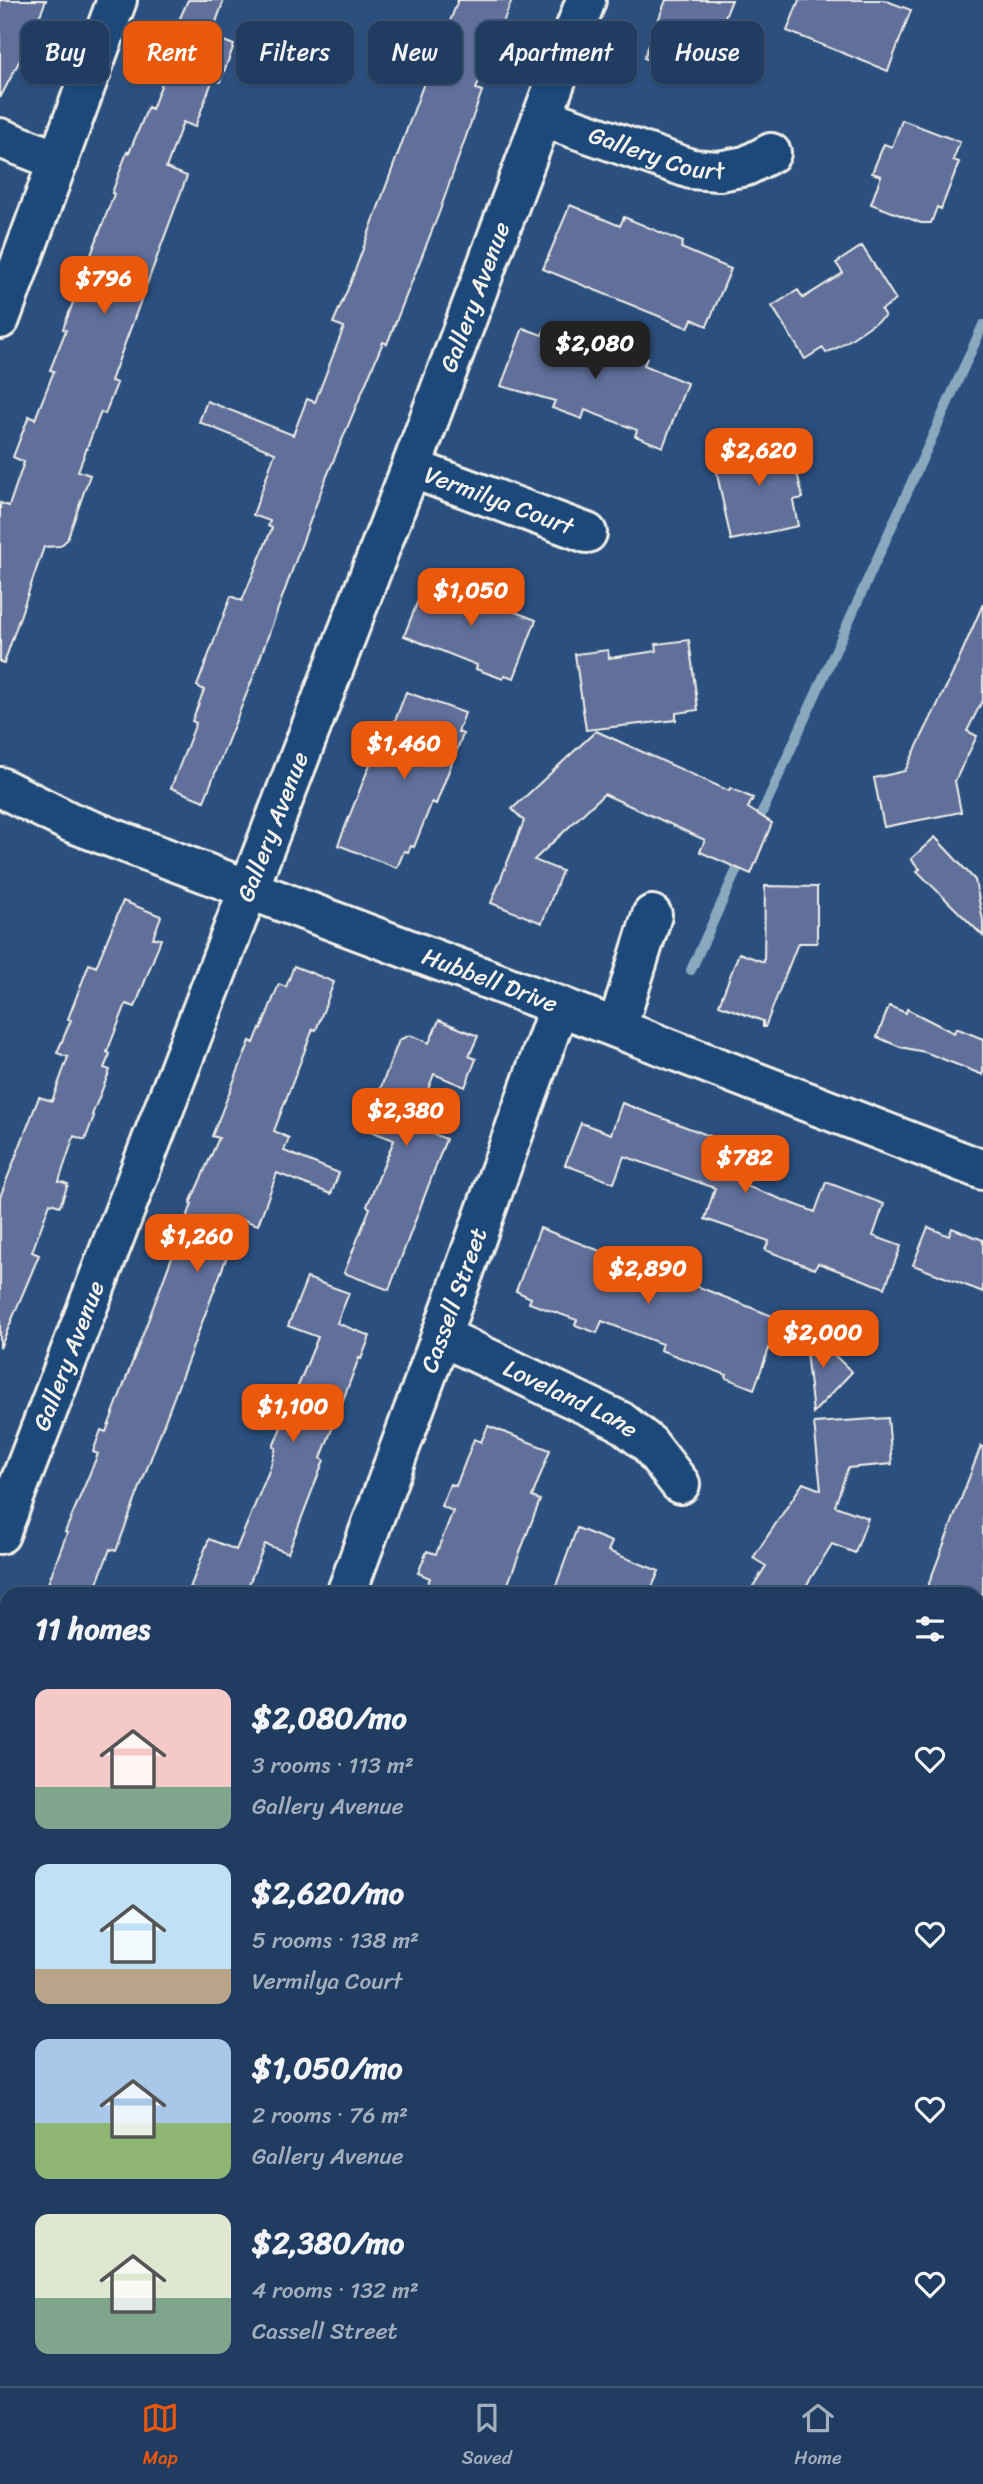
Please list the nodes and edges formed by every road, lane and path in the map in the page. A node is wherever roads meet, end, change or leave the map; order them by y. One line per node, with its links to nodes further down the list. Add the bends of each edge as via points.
1 (117, 0): 6 (street)
2 (586, 0): 3 (street, Gallery Avenue)
3 (542, 117): 5 (street, Gallery Court, via 691,169 719,171 746,166); 8 (street, Gallery Avenue)
4 (0, 138): 6 (street)
5 (771, 153)
6 (59, 160): 7 (street)
7 (0, 319)
8 (411, 468): 9 (street, Vermilya Court); 11 (street, Gallery Avenue)
9 (587, 533)
10 (0, 787): 11 (street, Hubbell Drive, via 70,822)
11 (248, 888): 13 (street, Hubbell Drive); 18 (street, Gallery Avenue)
12 (652, 915): 14 (street)
13 (559, 1006): 14 (street, Hubbell Drive); 16 (street, Cassell Street)
14 (617, 1028): 15 (street, Hubbell Drive)
15 (983, 1170)
16 (442, 1336): 17 (street, Loveland Lane, via 620,1421 649,1444); 19 (street, Cassell Street)
17 (680, 1484)
18 (0, 1534)
19 (349, 1587)

